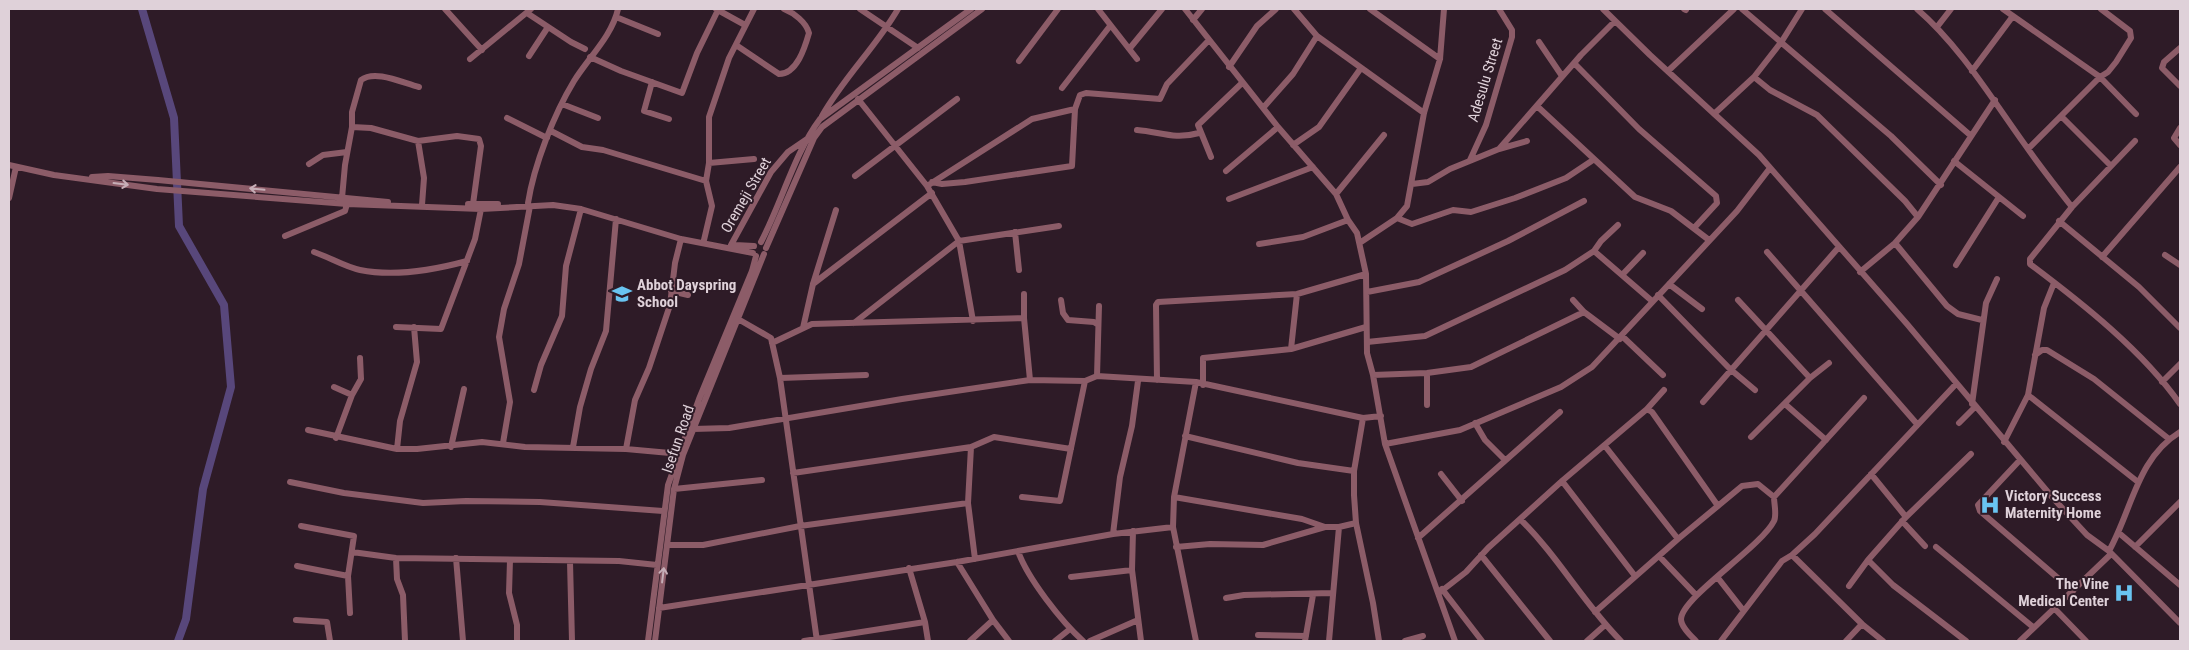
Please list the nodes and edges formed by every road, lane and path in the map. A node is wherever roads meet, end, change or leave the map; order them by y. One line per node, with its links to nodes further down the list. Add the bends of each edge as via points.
1 (445, 9): 51 (street)
2 (618, 9): 33 (street)
3 (717, 9): 36 (street); 66 (street, via 682,93)
4 (754, 9): 36 (street)
5 (784, 9): 30 (street)
6 (860, 9): 39 (street)
7 (898, 9): 39 (street)
8 (971, 9): 48 (street)
9 (982, 9): 72 (street, Isefun Road)
10 (1058, 9): 57 (street)
11 (1098, 9): 37 (street)
12 (1162, 9): 49 (street)
13 (1185, 9): 34 (street)
14 (1202, 9): 34 (street)
15 (1276, 9): 59 (street, via 1257,26)
16 (1294, 9): 42 (street)
17 (1370, 9): 56 (street)
18 (1444, 9): 56 (street)
19 (1499, 9): 107 (street, Adesulu Street, via 1512,30 1512,37 1486,125)
20 (1604, 9): 35 (street)
21 (1734, 9): 61 (street)
22 (1742, 9): 44 (street)
23 (1802, 9): 44 (street)
24 (1825, 9): 93 (street)
25 (1917, 9): 40 (street)
26 (1951, 9): 40 (street)
27 (2003, 9): 32 (street)
28 (2101, 9): 31 (street)
29 (529, 11): 38 (street); 51 (street)
30 (794, 11): 46 (street, via 809,34 801,58 785,73 779,74)
31 (2109, 11): 65 (street, via 2130,31 2131,38 2116,62)
32 (2013, 16): 62 (street); 65 (street)
33 (616, 17): 41 (street); 53 (street, via 606,37)
34 (1193, 20): 43 (street)
35 (1615, 21): 58 (street); 61 (street)
36 (745, 25): 46 (street)
37 (1110, 26): 49 (street); 70 (street)
38 (548, 27): 47 (street); 52 (street)
39 (887, 27): 48 (street); 85 (street, via 842,83)
40 (1937, 27): 62 (street)
41 (658, 34)
42 (1318, 36): 60 (street); 77 (street, via 1293,74)
43 (1209, 40): 59 (street); 76 (street, via 1167,84 1160,99 1086,93 1080,95)
44 (1782, 41): 64 (street); 123 (street, via 1811,70 1891,136)
45 (1539, 42): 63 (street)
46 (736, 45): 110 (street, via 710,117)
47 (585, 48)
48 (918, 48): 85 (street)
49 (1130, 48): 55 (street)
50 (2180, 48): 68 (street, via 2164,62 2162,68)
51 (482, 50): 54 (street)
52 (529, 56)
53 (590, 56): 66 (street); 74 (street)
54 (470, 59)
55 (1137, 59)
56 (1440, 59): 78 (street)
57 (1019, 62)
58 (1575, 64): 63 (street); 148 (street, via 1639,129 1716,196 1717,203)
59 (1229, 67): 67 (street)
60 (1361, 68): 78 (street); 100 (street, via 1319,127)
61 (1668, 71): 79 (street)
62 (1972, 71): 73 (street)
63 (1562, 76): 75 (street)
64 (1754, 77): 79 (street); 142 (street, via 1770,90 1817,115 1905,201)
65 (2100, 77): 80 (street); 81 (street)
66 (652, 82): 84 (street, via 644,111)
67 (1242, 83): 77 (street); 91 (street, via 1200,121)
68 (2180, 86)
69 (419, 87): 86 (street, via 379,76 363,78 352,112)
70 (1062, 88)
71 (957, 98): 99 (street)
72 (858, 99): 99 (street); 161 (street, Isefun Road, via 817,132)
73 (1995, 100): 93 (street); 103 (street)
74 (562, 104): 83 (street); 90 (street)
75 (1537, 106): 102 (street); 108 (street)
76 (1076, 108): 121 (street, via 1032,119); 121 (street, via 1072,166 965,182)
77 (1263, 108): 87 (street)
78 (1424, 113): 122 (street)
79 (1714, 114): 116 (street)
80 (2136, 114)
81 (2062, 116): 103 (street); 112 (street)
82 (507, 118): 94 (street)
83 (598, 118)
84 (669, 119)
85 (820, 119): 95 (street)
86 (352, 127): 96 (street, via 371,128); 104 (street)
87 (1278, 127): 100 (street); 117 (street)
88 (2180, 128): 101 (street, via 2174,138)
89 (1137, 130): 91 (street, via 1155,132 1160,136 1185,137)
90 (551, 131): 94 (street); 120 (street, via 582,147 603,150)
91 (1199, 133): 105 (street)
92 (1384, 135): 126 (street)
93 (1970, 135): 109 (street)
94 (547, 138): 135 (street, via 531,182)
95 (807, 139): 155 (street, via 772,222); 159 (street, Oremeji Street, via 788,152 771,172)
96 (418, 141): 133 (street, via 457,136 479,139 482,146); 134 (street, via 424,178)
97 (1527, 141): 102 (street)
98 (2136, 141): 112 (street)
99 (894, 144): 118 (street); 121 (street)
100 (1293, 145): 114 (street)
101 (2180, 145)
102 (1498, 149): 107 (street)
103 (2028, 149): 136 (street)
104 (347, 152): 111 (street, via 323,155); 129 (street)
105 (1210, 157)
106 (754, 159): 110 (street)
107 (1470, 160): 122 (street, via 1428,182)
108 (1593, 160): 141 (street, via 1566,178 1471,212 1453,210 1412,224); 148 (street, via 1637,198 1671,211)
109 (1954, 161): 123 (street); 127 (street)
110 (710, 163): 120 (street)
111 (309, 164)
112 (2110, 165): 136 (street)
113 (12, 166): 119 (street); 128 (street)
114 (1313, 166): 126 (street); 130 (street)
115 (2180, 167): 168 (street)
116 (1770, 168): 153 (street, via 1737,211); 160 (street)
117 (1226, 171)
118 (855, 176)
119 (86, 178): 124 (street, via 108,176 158,180); 124 (street, one-way to 124, via 157,189)
120 (706, 181): 152 (street, via 712,206)
121 (929, 184): 125 (street)
122 (1412, 184): 141 (street, via 1407,206)
123 (1941, 185): 142 (street)
124 (181, 186): 129 (street, one-way to 124); 132 (street)
125 (932, 193): 154 (street); 178 (street)
126 (1336, 194): 144 (street)
127 (1999, 197): 140 (street); 170 (street)
128 (9, 198)
129 (342, 198): 134 (street)
130 (1229, 200)
131 (1584, 201): 182 (street, via 1419,282)
132 (347, 204): 138 (street); 150 (street, via 345,211)
133 (473, 204): 134 (street); 135 (street)
134 (422, 205)
135 (529, 205): 137 (street); 138 (street); 152 (street, via 556,201 585,206); 260 (street, via 519,264 504,309 499,337 510,402)
136 (2072, 207): 145 (street)
137 (581, 208): 143 (street); 232 (street, via 566,266 562,316)
138 (480, 209): 169 (street)
139 (836, 210): 178 (street)
140 (2023, 216)
141 (1396, 218): 156 (street)
142 (1918, 218): 157 (street)
143 (616, 219): 151 (street); 265 (street, via 606,331 580,407)
144 (1348, 220): 156 (street); 158 (street, via 1303,237)
145 (2059, 222): 168 (street); 177 (street, via 2029,262)
146 (1618, 225): 162 (street)
147 (1059, 226): 149 (street)
148 (1694, 228): 153 (street)
149 (1015, 232): 154 (street); 172 (street)
150 (285, 236)
151 (681, 238): 164 (street); 181 (street)
152 (704, 240): 159 (street)
153 (1709, 240): 179 (street)
154 (959, 241): 197 (street); 198 (street)
155 (760, 242): 161 (street); 164 (street, via 756,243)
156 (1361, 242): 174 (street)
157 (1895, 243): 173 (street); 196 (street, via 1947,306 1958,314)
158 (1260, 244)
159 (731, 245): 164 (street)
160 (1839, 246): 173 (street); 180 (street)
161 (764, 251): 164 (street); 195 (street, Isefun Road)
162 (1594, 251): 175 (street); 207 (street, via 1565,270 1425,336)
163 (314, 252): 169 (street, via 359,270 383,272 438,268)
164 (754, 252): 269 (street, Isefun Road, via 752,271)
165 (1767, 252): 180 (street)
166 (1642, 253): 175 (street)
167 (2165, 255): 171 (street)
168 (2102, 257): 204 (street, via 2150,297)
169 (467, 261): 201 (street, via 441,329)
170 (1956, 265)
171 (2180, 265)
172 (1019, 270)
173 (1860, 272): 228 (street)
174 (1366, 274): 182 (street); 184 (street)
175 (1622, 275): 190 (street)
176 (1997, 279): 196 (street)
177 (2054, 283): 210 (street, via 2044,308); 227 (street, via 2122,341)
178 (813, 284): 203 (street)
179 (1669, 284): 186 (street); 192 (street)
180 (1801, 289): 205 (street); 250 (street)
181 (671, 291): 185 (street); 267 (street, via 670,305 635,400)
182 (1366, 292): 202 (street)
183 (1024, 294): 194 (street)
184 (1297, 294): 209 (street); 223 (street, via 1158,302)
185 (688, 295)
186 (1658, 295): 190 (street); 214 (street)
187 (1061, 300): 199 (street, via 1068,320)
188 (1573, 300): 193 (street)
189 (1738, 300): 205 (street)
190 (1652, 301): 206 (street)
191 (1099, 306): 199 (street)
192 (1702, 309)
193 (1584, 312): 206 (street); 215 (street, via 1471,367)
194 (1024, 318): 197 (street); 222 (street)
195 (738, 319): 208 (street, via 768,335); 251 (street, Isefun Road)
196 (1982, 320): 242 (street)
197 (973, 321): 198 (street)
198 (854, 323): 203 (street, via 812,324)
199 (1097, 324): 219 (street)
200 (396, 327): 201 (street)
201 (414, 327): 266 (street, via 417,362 400,421)
202 (1366, 327): 207 (street); 209 (street)
203 (803, 328): 208 (street)
204 (2180, 328)
205 (1765, 330): 214 (street); 221 (street)
206 (1621, 337): 218 (street); 248 (street, via 1592,367 1561,386)
207 (1367, 342): 217 (street, via 1366,353)
208 (772, 343): 220 (street)
209 (1291, 349): 229 (street, via 1203,358)
210 (2035, 355): 236 (street); 257 (street, via 2047,350 2078,369)
211 (360, 358): 235 (street, via 361,379)
212 (1829, 363): 221 (street)
213 (2180, 364): 227 (street)
214 (1730, 369): 234 (street); 238 (street)
215 (1427, 373): 217 (street); 241 (street)
216 (866, 375): 220 (street)
217 (1373, 375): 245 (street)
218 (1664, 375)
219 (1097, 376): 224 (street); 225 (street)
220 (780, 378): 247 (street)
221 (1810, 378): 239 (street)
222 (1030, 380): 224 (street); 247 (street)
223 (1157, 380): 225 (street); 226 (street)
224 (1085, 381): 268 (street)
225 (1138, 381): 300 (street)
226 (1196, 382): 229 (street); 254 (street)
227 (2162, 382): 240 (street)
228 (1956, 384): 242 (street); 250 (street)
229 (1203, 385): 246 (street)
230 (334, 387): 235 (street)
231 (464, 389): 263 (street)
232 (534, 390)
233 (1664, 390): 243 (street)
234 (1755, 390)
235 (352, 395): 255 (street)
236 (2028, 395): 259 (street); 280 (street)
237 (1864, 398): 258 (street)
238 (1702, 402)
239 (1785, 404): 256 (street); 258 (street)
240 (2180, 404)
241 (1428, 405)
242 (1973, 406): 249 (street); 259 (street)
243 (1647, 409): 262 (street); 288 (street)
244 (1560, 412): 271 (street)
245 (1381, 416): 246 (street); 261 (street)
246 (1363, 418): 273 (street)
247 (784, 419): 251 (street, via 729,428); 274 (street)
248 (1475, 423): 261 (street, via 1460,430); 271 (street, via 1485,440)
249 (1959, 423)
250 (1917, 424): 276 (street)
251 (693, 429): 269 (street, Isefun Road)
252 (308, 430): 255 (street)
253 (2180, 432): 257 (street)
254 (1185, 436): 273 (street, via 1298,463); 283 (street)
255 (336, 438): 266 (street)
256 (1751, 438)
257 (2169, 439): 280 (street, via 2152,457)
258 (1826, 440): 284 (street)
259 (2004, 442): 272 (street)
260 (503, 443): 263 (street, via 482,442); 265 (street)
261 (1385, 444): 301 (street)
262 (1605, 446): 278 (street); 302 (street)
263 (451, 447): 266 (street)
264 (970, 447): 268 (street, via 994,437); 274 (street); 287 (street)
265 (573, 448): 267 (street)
266 (398, 449)
267 (626, 449): 269 (street)
268 (1072, 449): 282 (street, via 1060,501)
269 (681, 454): 281 (street, Isefun Road); 289 (street, Isefun Road)
270 (1971, 454): 291 (street)
271 (1504, 460): 285 (street)
272 (2020, 460): 310 (street, via 2087,535); 333 (street, via 1978,505 1980,511)
273 (1354, 471): 292 (street)
274 (793, 473): 294 (street)
275 (1441, 474): 285 (street)
276 (1871, 474): 291 (street); 312 (street)
277 (762, 480): 281 (street)
278 (1562, 481): 290 (street); 326 (street)
279 (290, 482): 289 (street, via 361,496 423,503 540,502)
280 (2138, 482): 299 (street)
281 (674, 489): 303 (street, Isefun Road)
282 (1022, 497)
283 (1174, 497): 295 (street, via 1302,518); 297 (street)
284 (1774, 498): 288 (street, via 1764,488 1752,483 1742,486); 328 (street, via 1774,521)
285 (1462, 501): 301 (street)
286 (2180, 502): 306 (street)
287 (968, 503): 294 (street); 316 (street)
288 (1718, 506): 302 (street)
289 (663, 511): 321 (street, Isefun Road)
290 (1520, 519): 311 (street); 341 (street, via 1535,533)
291 (1904, 519): 304 (street); 318 (street)
292 (1356, 523): 296 (street); 373 (street)
293 (301, 526): 309 (street, via 354,536)
294 (800, 526): 303 (street, via 703,545); 329 (street)
295 (1325, 527): 296 (street); 307 (street, via 1263,545 1210,544)
296 (1339, 527): 334 (street)
297 (1173, 528): 298 (street); 307 (street)
298 (1133, 531): 300 (street); 324 (street)
299 (2119, 533): 306 (street); 310 (street)
300 (1113, 534): 308 (street)
301 (1418, 538): 332 (street)
302 (1678, 539): 313 (street)
303 (667, 545): 338 (street, Isefun Road, one-way to 303)
304 (1925, 546)
305 (1936, 546): 350 (street)
306 (2135, 547): 330 (street)
307 (1176, 548): 371 (street)
308 (1018, 551): 316 (street); 351 (street, via 1027,570)
309 (352, 552): 314 (street); 325 (street)
310 (2110, 552): 333 (street); 347 (street)
311 (1481, 555): 332 (street, via 1466,572); 377 (street)
312 (1792, 555): 340 (street, via 1773,571); 348 (street)
313 (1659, 556): 326 (street); 336 (street)
314 (396, 558): 315 (street); 357 (street, via 397,579 403,595)
315 (456, 558): 317 (street); 358 (street)
316 (975, 558): 320 (street)
317 (510, 560): 319 (street); 359 (street, via 509,593 517,625)
318 (1868, 560): 331 (street); 384 (street, via 1893,585)
319 (570, 562): 321 (street, via 619,561); 360 (street)
320 (957, 562): 323 (street); 344 (street)
321 (657, 565): 361 (street, Isefun Road)
322 (297, 566): 325 (street)
323 (909, 568): 329 (street); 346 (street)
324 (1132, 570): 327 (street); 345 (street)
325 (348, 576): 342 (street)
326 (1635, 576): 341 (street)
327 (1072, 577)
328 (1718, 578): 336 (street); 340 (street)
329 (809, 584): 338 (street); 355 (street)
330 (2180, 585)
331 (1849, 586)
332 (1440, 591): 375 (street); 376 (street)
333 (2073, 591): 339 (street)
334 (1332, 593): 335 (street); 372 (street)
335 (1313, 595): 337 (street); 354 (street)
336 (1696, 595): 380 (street, via 1681,620)
337 (1226, 598)
338 (659, 608): 362 (street, Isefun Road)
339 (2054, 608): 350 (street); 386 (street)
340 (1743, 610): 381 (street)
341 (1595, 612): 349 (street)
342 (350, 613)
343 (296, 620): 356 (street, via 327,622)
344 (993, 620): 365 (street); 366 (street)
345 (1138, 620): 369 (street); 370 (street)
346 (925, 622): 355 (street); 364 (street)
347 (2180, 623)
348 (1862, 624): 382 (street); 383 (street)
349 (1605, 625): 378 (street); 379 (street)
350 (2033, 627): 385 (street)
351 (1070, 629): 367 (street); 368 (street)
352 (1258, 635): 354 (street)
353 (1423, 636): 374 (street)
354 (1305, 639)
355 (817, 640): 363 (street)
356 (330, 641)
357 (405, 641)
358 (463, 641)
359 (517, 641)
360 (572, 641)
361 (648, 641)
362 (655, 641)
363 (804, 641)
364 (928, 641)
365 (970, 641)
366 (1009, 641)
367 (1055, 641)
368 (1083, 641)
369 (1090, 641)
370 (1141, 641)
371 (1196, 641)
372 (1329, 641)
373 (1379, 641)
374 (1405, 641)
375 (1455, 641)
376 (1482, 641)
377 (1550, 641)
378 (1587, 641)
379 (1622, 641)
380 (1696, 641)
381 (1721, 641)
382 (1846, 641)
383 (1883, 641)
384 (1966, 641)
385 (2020, 641)
386 (2086, 641)

